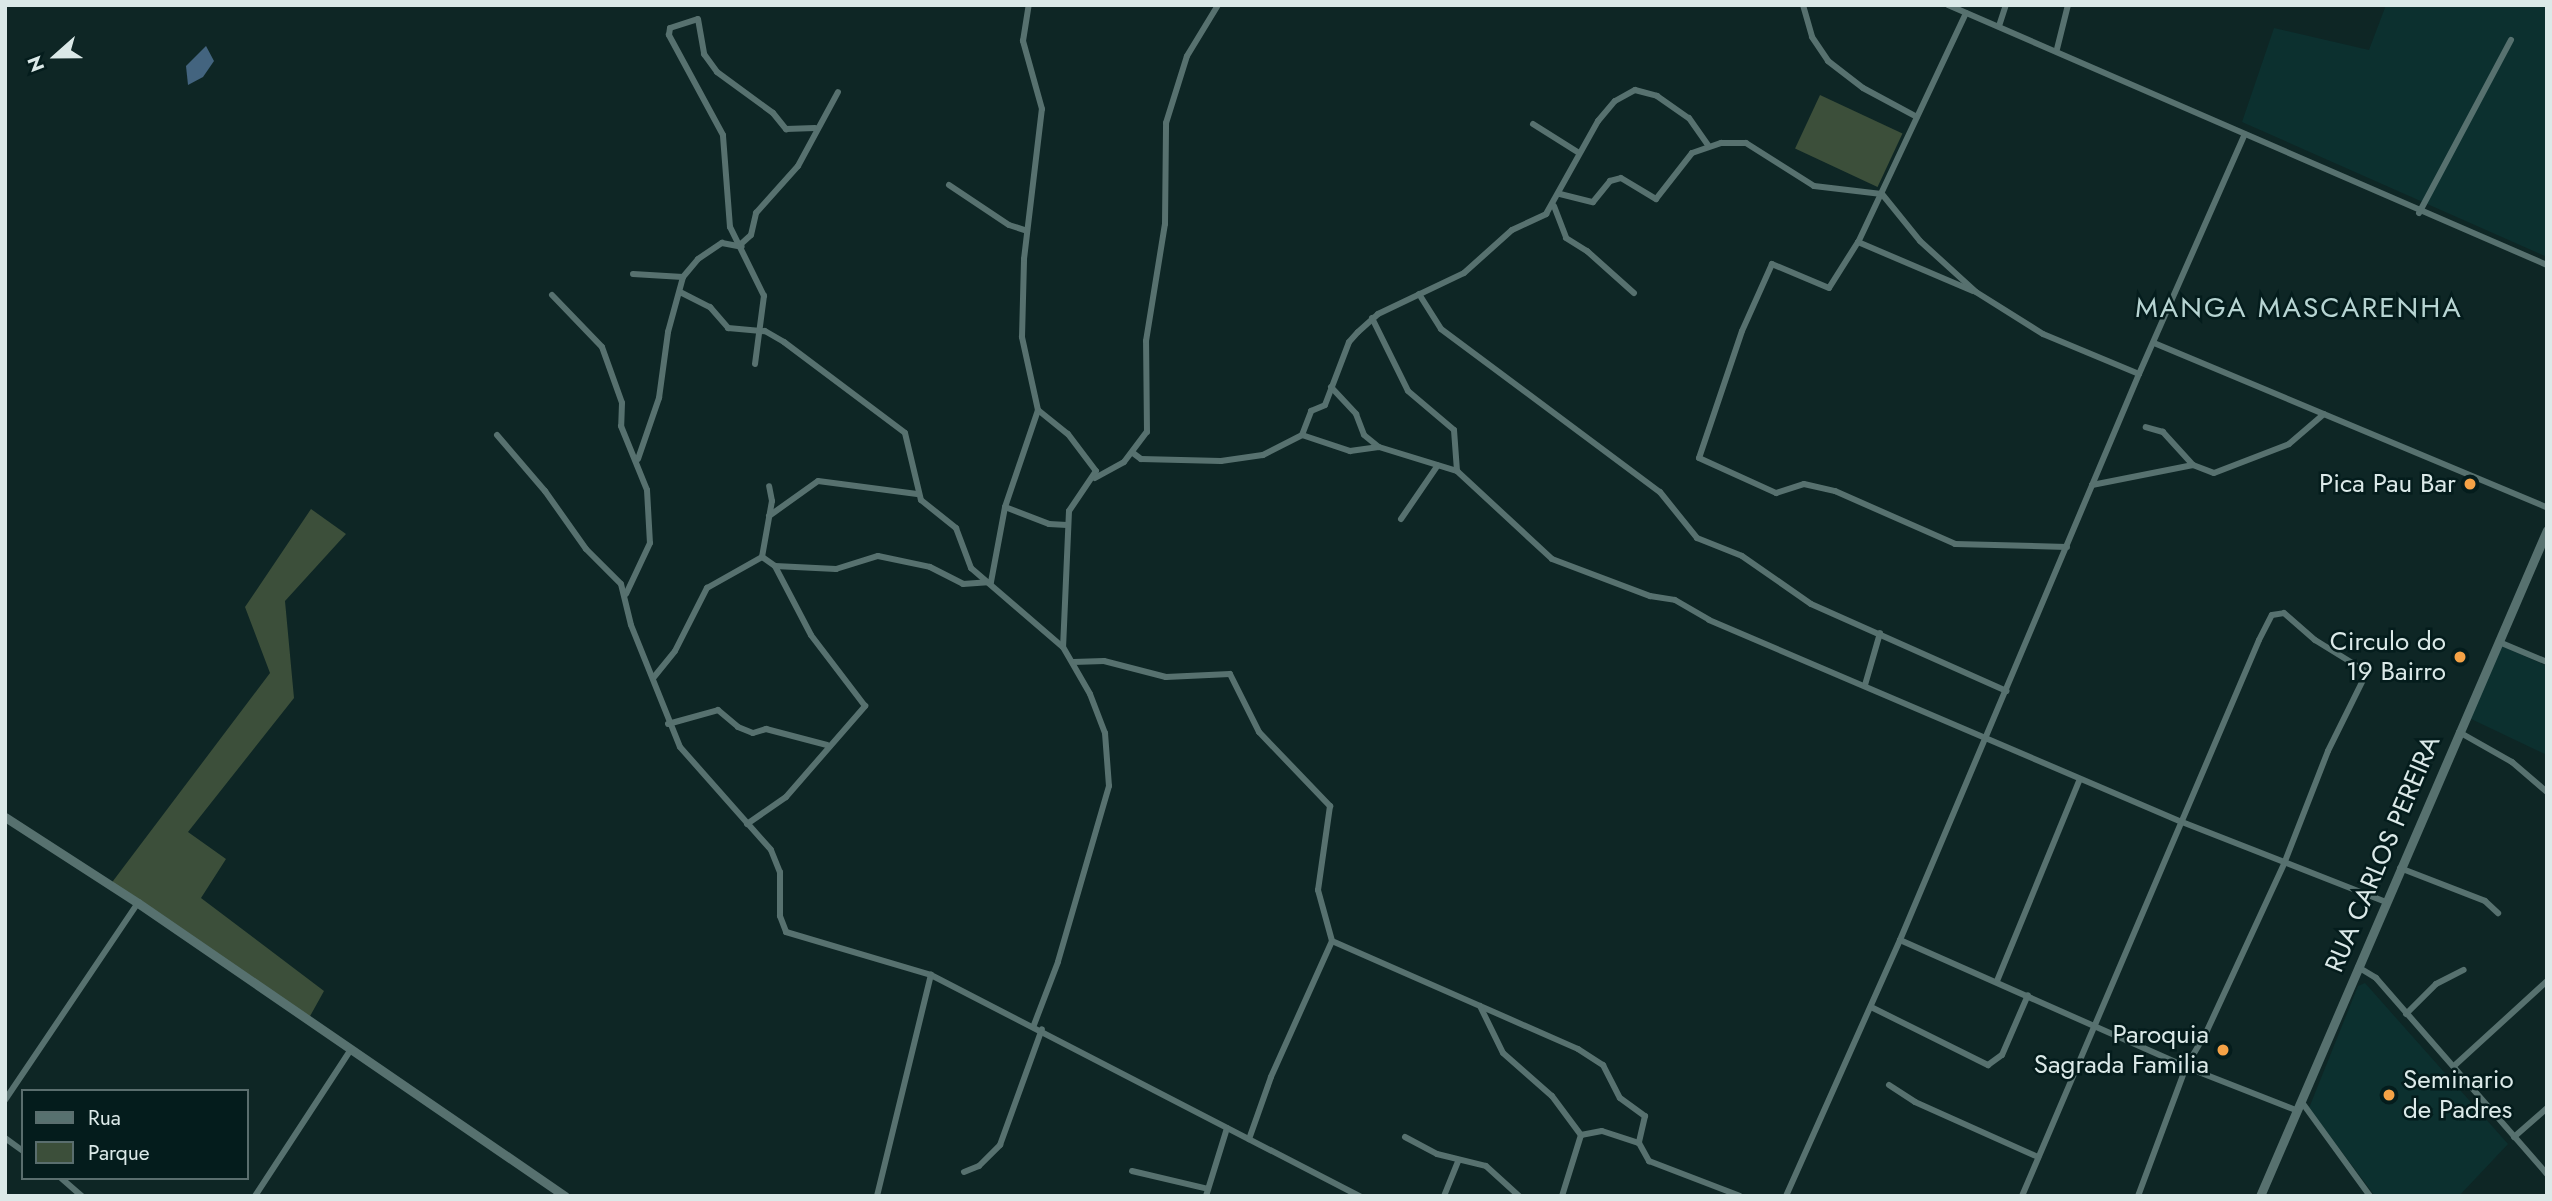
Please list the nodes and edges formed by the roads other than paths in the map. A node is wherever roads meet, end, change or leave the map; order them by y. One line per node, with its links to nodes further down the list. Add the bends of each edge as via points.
1 (1029, 5): 23 (street, via 1023,41 1042,109)
2 (1218, 5): 46 (street, via 1188,56 1166,122 1165,224 1143,389 1148,428)
3 (1803, 5): 12 (street, via 1812,37 1828,61 1863,88)
4 (1948, 5): 7 (street)
5 (2006, 5): 8 (street)
6 (2068, 5): 10 (street)
7 (1966, 13): 8 (street); 12 (street)
8 (1999, 26): 10 (street)
9 (2511, 40): 22 (street)
10 (2057, 49): 15 (street)
11 (838, 92): 14 (street)
12 (1917, 117): 20 (street)
13 (1533, 124): 17 (street)
14 (815, 128): 25 (street, via 798,166 756,213 751,235); 25 (street, via 786,129 717,72 704,54 698,19 672,25 669,34 723,135 729,223)
15 (2245, 134): 22 (street); 36 (street)
16 (1707, 145): 17 (street, via 1683,112 1657,96 1635,90 1612,103); 19 (street, via 1682,161 1656,199 1621,178 1610,181 1594,202); 20 (street, via 1746,143 1814,186)
17 (1579, 153): 19 (street)
18 (949, 185): 23 (street, via 1009,225)
19 (1560, 194): 21 (street)
20 (1882, 194): 24 (street); 30 (street, via 1920,241)
21 (1554, 206): 31 (street, via 1566,238); 32 (street, via 1537,220 1512,230 1464,273)
22 (2419, 213): 26 (street)
23 (1027, 231): 40 (street, via 1023,337)
24 (1858, 242): 30 (street); 61 (street, via 1829,288 1772,264 1742,331 1699,458 1776,492 1804,484 1835,491 1955,544)
25 (741, 246): 28 (street, via 722,243 694,262); 35 (street, via 765,299)
26 (2547, 265)
27 (633, 274): 28 (street)
28 (683, 276): 29 (street)
29 (680, 292): 35 (street, via 710,307 728,328); 47 (street, via 668,331 659,398)
30 (1976, 292): 38 (street, via 2043,334)
31 (1634, 293)
32 (1419, 294): 34 (street); 66 (street, via 1441,329 1660,492 1697,538 1742,556 1811,604)
33 (552, 295): 47 (street, via 602,346 621,403 621,426)
34 (1372, 318): 39 (street, via 1349,342 1346,360); 50 (street, via 1408,391 1454,430)
35 (758, 330): 37 (street); 54 (street, via 785,342 905,433)
36 (2154, 343): 38 (street); 41 (street)
37 (755, 364)
38 (2138, 374): 52 (street)
39 (1331, 387): 44 (street, via 1325,405 1311,411); 45 (street, via 1356,414 1367,438)
40 (1038, 410): 51 (street, via 1068,434 1093,463); 55 (street)
41 (2324, 414): 49 (street, via 2290,444 2214,473); 56 (street)
42 (2146, 427): 49 (street, via 2163,432)
43 (496, 435): 65 (street, via 545,491 586,549 612,571)
44 (1302, 435): 45 (street, via 1350,451); 46 (street, via 1263,455 1222,461 1142,459)
45 (1379, 447): 48 (street)
46 (1132, 453): 51 (street)
47 (638, 459): 65 (street, via 647,490 650,543)
48 (1438, 465): 50 (street); 58 (street)
49 (2193, 465): 52 (street)
50 (1457, 471): 72 (street, via 1552,559 1650,596 1675,600 1709,620)
51 (1095, 478): 59 (street, via 1072,504)
52 (2092, 485): 61 (street)
53 (769, 486): 57 (street)
54 (917, 494): 57 (street, via 818,481); 64 (street, via 956,528 971,568)
55 (1005, 507): 59 (street, via 1049,524); 64 (street)
56 (2547, 507)
57 (769, 516): 62 (street)
58 (1401, 519)
59 (1068, 525): 68 (street)
60 (2547, 530): 67 (main road, RUA CARLOS PEREIRA)
61 (2067, 547): 73 (street)
62 (762, 557): 63 (street); 71 (street, via 707,588 675,651)
63 (775, 566): 64 (street, via 835,569 878,556 930,567 963,584); 77 (street, via 811,635 865,706)
64 (991, 582): 68 (street)
65 (626, 594): 71 (street, via 631,625)
66 (1880, 633): 72 (street); 73 (street)
67 (2499, 642): 70 (street); 75 (main road, RUA CARLOS PEREIRA)
68 (1063, 647): 69 (street)
69 (1073, 662): 89 (street, via 1104,661 1166,677 1230,674 1259,732 1330,806 1318,890); 99 (street, via 1105,733 1109,786 1058,962)
70 (2547, 662)
71 (654, 677): 74 (street)
72 (1865, 685): 76 (street)
73 (2006, 691): 76 (street)
74 (668, 724): 77 (street, via 718,710 753,733 766,729); 82 (street, via 686,756)
75 (2459, 732): 79 (street, via 2512,762); 84 (main road, RUA CARLOS PEREIRA)
76 (1987, 739): 78 (street); 88 (street)
77 (827, 745): 82 (street, via 786,797)
78 (2080, 779): 81 (street); 93 (street)
79 (2547, 792)
80 (5, 817): 86 (main road)
81 (2182, 822): 83 (street); 83 (street, via 2259,640 2272,615 2284,613 2315,640 2367,672 2328,751); 100 (street)
82 (747, 824): 92 (street, via 763,839 776,862 780,916 786,932)
83 (2284, 864): 85 (street); 104 (street)
84 (2400, 868): 85 (main road, RUA CARLOS PEREIRA); 87 (street, via 2485,901)
85 (2384, 901): 90 (main road, RUA CARLOS PEREIRA)
86 (138, 903): 102 (main road); 106 (street)
87 (2498, 913)
88 (1900, 940): 93 (street); 97 (street)
89 (1332, 941): 96 (street); 115 (street, via 1271,1077)
90 (2357, 967): 98 (street, via 2376,978); 107 (main road, RUA CARLOS PEREIRA)
91 (2464, 970): 98 (street, via 2436,984)
92 (931, 975): 99 (street); 128 (street)
93 (1997, 981): 95 (street)
94 (2547, 981): 103 (street)
95 (2028, 995): 97 (street, via 2002,1055 1988,1065); 100 (street)
96 (1480, 1006): 111 (street, via 1503,1053 1552,1096); 116 (street, via 1569,1044 1602,1065 1620,1098 1646,1116)
97 (1871, 1007): 134 (street)
98 (2406, 1014): 103 (street)
99 (1034, 1025): 101 (street)
100 (2095, 1026): 104 (street); 118 (street)
101 (1042, 1030): 110 (street); 121 (street, via 1000,1145 979,1166)
102 (350, 1051): 126 (street); 127 (main road)
103 (2454, 1066): 113 (street)
104 (2186, 1067): 109 (street); 136 (street)
105 (1889, 1084): 118 (street, via 1915,1102)
106 (5, 1100)
107 (2300, 1100): 109 (main road, RUA CARLOS PEREIRA); 138 (street)
108 (2547, 1108): 113 (street)
109 (2296, 1110): 137 (main road, RUA CARLOS PEREIRA)
110 (1227, 1128): 115 (street); 124 (street)
111 (1581, 1135): 116 (street, via 1602,1131); 132 (street)
112 (1405, 1137): 119 (street)
113 (2514, 1137): 122 (street)
114 (5, 1138): 117 (street)
115 (1249, 1139): 129 (street)
116 (1639, 1143): 133 (street, via 1655,1164)
117 (21, 1150)
118 (2038, 1157): 135 (street)
119 (1458, 1161): 130 (street); 131 (street, via 1486,1166)
120 (1132, 1171): 124 (street)
121 (964, 1172)
122 (2547, 1174)
123 (63, 1180): 125 (street)
124 (1207, 1192)
125 (82, 1196)
126 (256, 1196)
127 (565, 1196)
128 (877, 1196)
129 (1360, 1196)
130 (1444, 1196)
131 (1519, 1196)
132 (1562, 1196)
133 (1740, 1196)
134 (1786, 1196)
135 (2022, 1196)
136 (2138, 1196)
137 (2260, 1196)
138 (2370, 1196)

